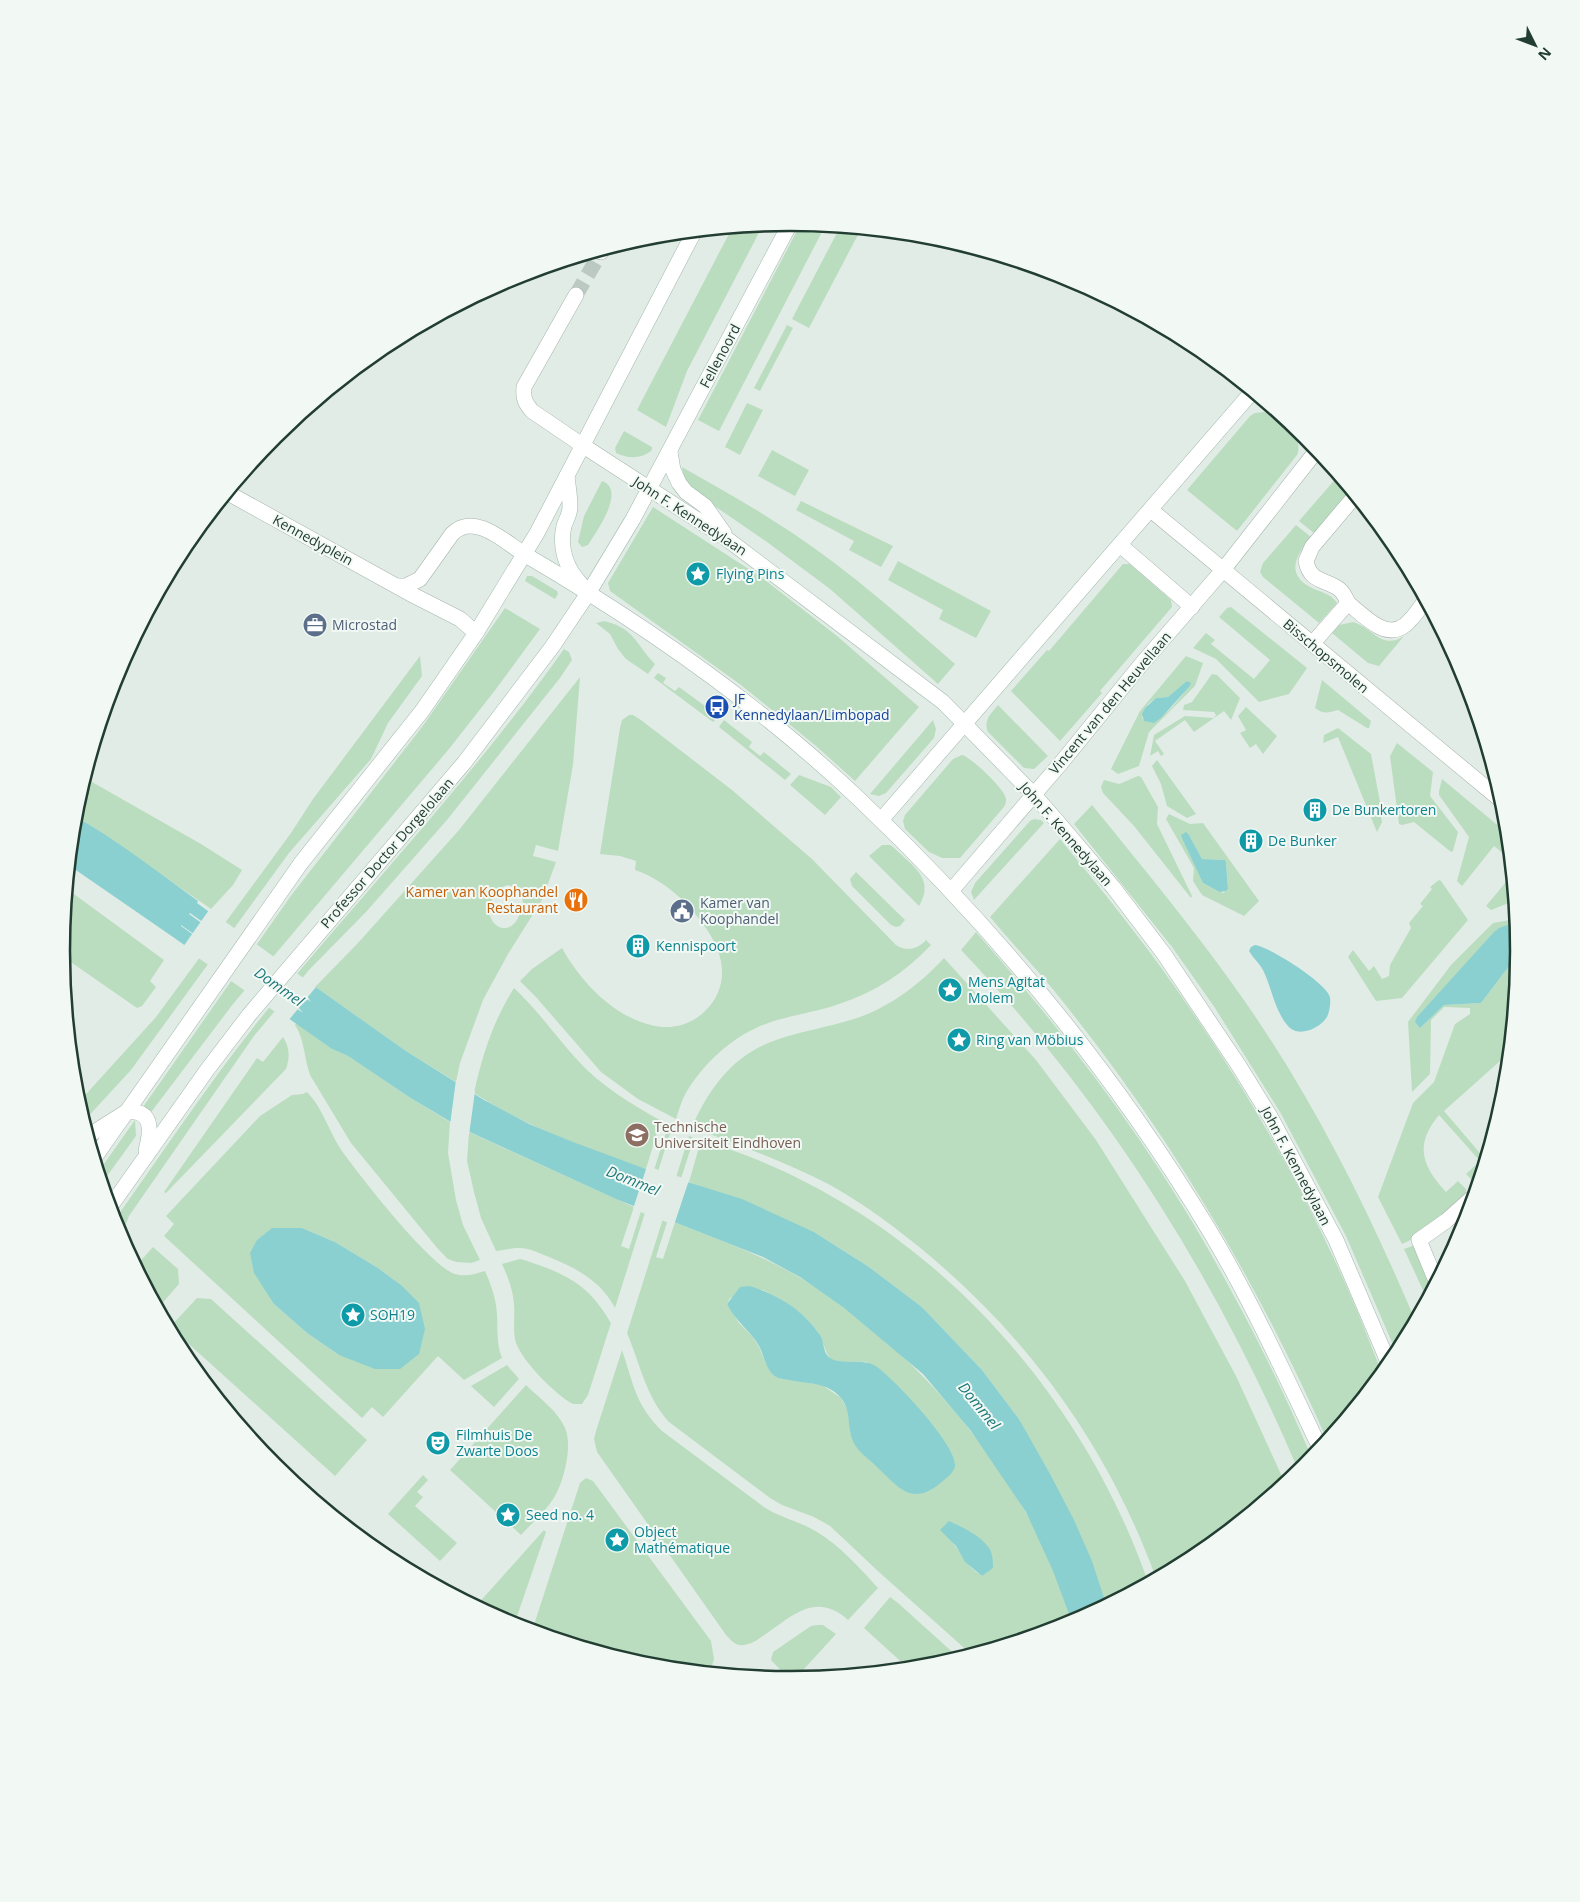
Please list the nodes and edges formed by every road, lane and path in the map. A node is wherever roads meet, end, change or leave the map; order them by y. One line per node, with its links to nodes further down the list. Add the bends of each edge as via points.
1 (786, 231): 6 (main road, Fellenoord)
2 (691, 238): 5 (main road)
3 (576, 295): 5 (main road, via 524,387 523,397 532,411)
4 (1248, 396): 12 (main road)
5 (582, 445): 8 (main road); 9 (main road, John F. Kennedylaan)
6 (670, 452): 9 (main road, Fellenoord); 13 (main road, via 679,484 706,506)
7 (1312, 456): 16 (main road, Vincent van den Heuvellaan)
8 (566, 476): 15 (main road); 18 (main road, via 571,509 564,525 563,548 575,578)
9 (649, 490): 13 (main road, John F. Kennedylaan); 18 (main road, Professor Doctor Dorgelolaan)
10 (233, 496): 17 (main road, Kennedyplein)
11 (1351, 501): 19 (main road, via 1312,547 1306,562 1311,574 1341,590)
12 (1151, 510): 14 (main road); 16 (main road, Bisschopsmolen)
13 (727, 539): 24 (main road, John F. Kennedylaan, via 943,702)
14 (1120, 545): 21 (main road); 24 (main road)
15 (524, 554): 17 (main road, via 488,531 467,525 452,534 420,580); 18 (main road); 22 (main road)
16 (1223, 570): 21 (main road, Vincent van den Heuvellaan); 23 (main road, Bisschopsmolen)
17 (398, 586): 22 (main road, Kennedyplein, via 460,619)
18 (590, 592): 27 (main road, via 779,729); 32 (main road, Professor Doctor Dorgelolaan, via 464,763 248,1015)
19 (1348, 603): 20 (main road, via 1380,628 1393,631 1406,624); 23 (main road)
20 (1422, 606)
21 (1192, 607): 26 (main road, Vincent van den Heuvellaan)
22 (476, 633): 29 (main road, via 422,711 301,863)
23 (1312, 644): 25 (main road, Bisschopsmolen)
24 (965, 723): 26 (main road, John F. Kennedylaan); 27 (main road)
25 (1491, 791)
26 (1034, 794): 28 (main road, Vincent van den Heuvellaan); 36 (main road, John F. Kennedylaan, via 1113,887 1164,954 1244,1074 1331,1232)
27 (881, 820): 28 (main road)
28 (951, 891): 37 (main road, via 1054,1008 1150,1138 1238,1282)
29 (126, 1112): 30 (main road); 31 (main road); 32 (main road, via 138,1112 149,1123 151,1130)
30 (94, 1132)
31 (99, 1150)
32 (144, 1159): 33 (main road, Professor Doctor Dorgelolaan)
33 (115, 1200)
34 (1463, 1206): 35 (main road, via 1419,1240)
35 (1433, 1274)
36 (1386, 1356)
37 (1317, 1441)

